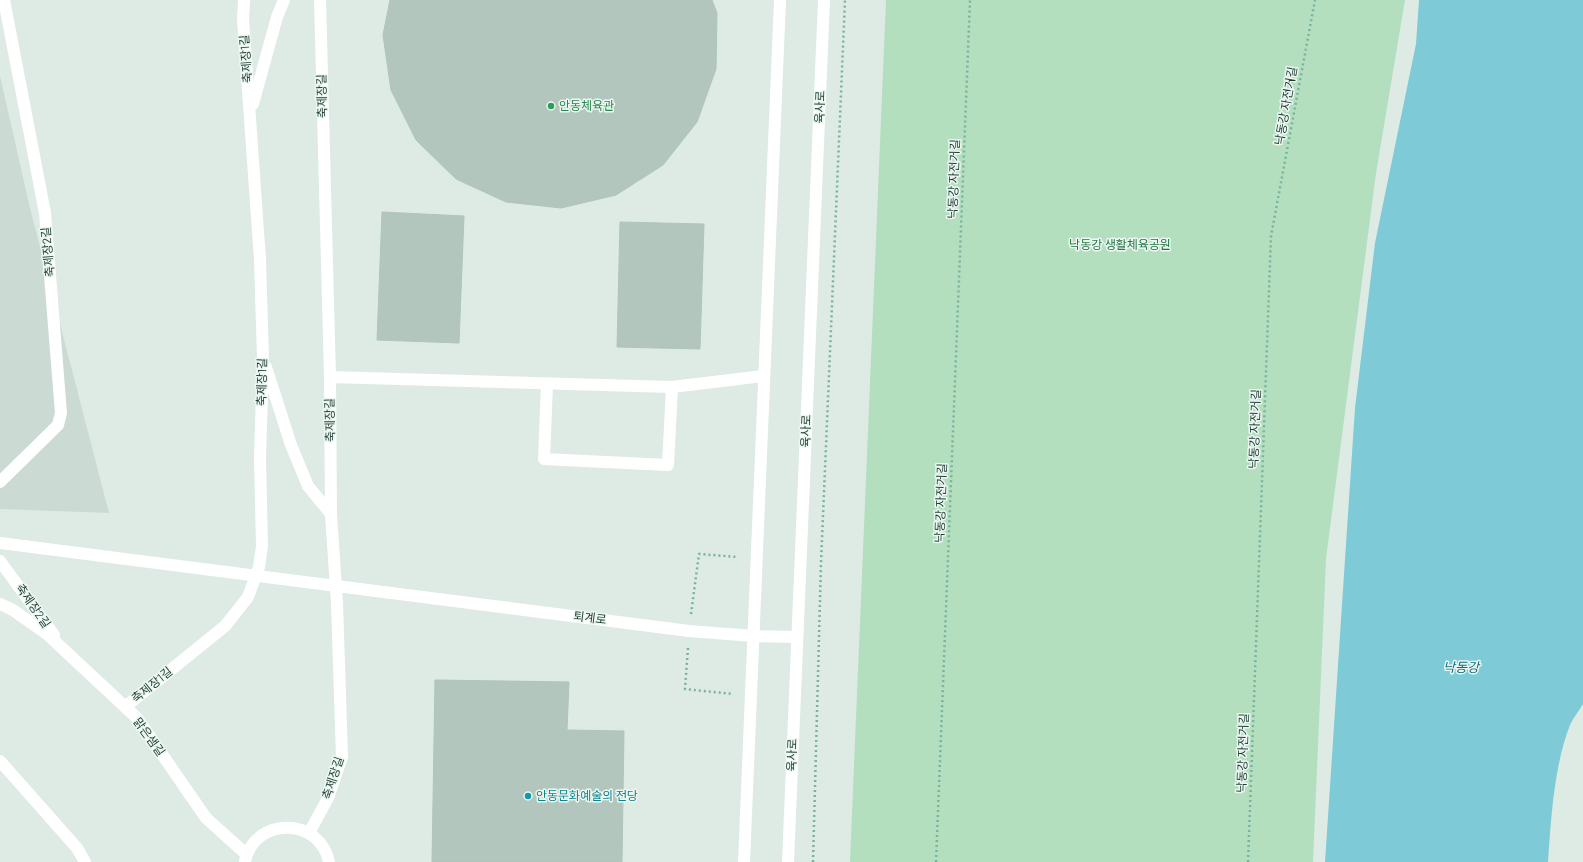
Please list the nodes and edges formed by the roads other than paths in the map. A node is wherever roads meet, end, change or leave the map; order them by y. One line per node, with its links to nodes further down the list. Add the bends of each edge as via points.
1 (4, 0): 13 (street, 축제장2길, via 45,213 61,413 58,426)
2 (244, 0): 7 (street, 축제장1길, via 243,19)
3 (284, 0): 7 (street)
4 (320, 0): 10 (street, 축제장길)
5 (780, 0): 9 (street)
6 (824, 0): 19 (street, 육사로)
7 (250, 113): 8 (street, 축제장1길, via 260,260)
8 (263, 358): 14 (street, via 291,445 308,486); 21 (street, 축제장1길, via 260,459 262,546 248,597 225,626)
9 (763, 376): 12 (street); 18 (street)
10 (330, 377): 11 (street); 14 (street, 축제장길)
11 (546, 384): 12 (street); 12 (street, via 544,459 668,465)
12 (672, 387)
13 (0, 482)
14 (331, 514): 23 (street, 축제장길, via 342,757 328,798)
15 (0, 543): 18 (street, 퇴계로, via 689,631)
16 (0, 561): 20 (street, 축제장2길)
17 (0, 604): 20 (street, 맑은샘길, via 47,634)
18 (753, 636): 19 (street, 퇴계로); 27 (street)
19 (797, 637): 28 (street, 육사로)
20 (65, 650): 21 (street, 맑은샘길)
21 (125, 707): 24 (street, 맑은샘길, via 137,718 206,818)
22 (0, 761): 25 (street, via 77,848)
23 (309, 833): 24 (street, via 294,828 279,828 265,833 254,842); 26 (street, via 320,843)
24 (246, 858)
25 (86, 862)
26 (329, 862)
27 (744, 862)
28 (788, 862)

